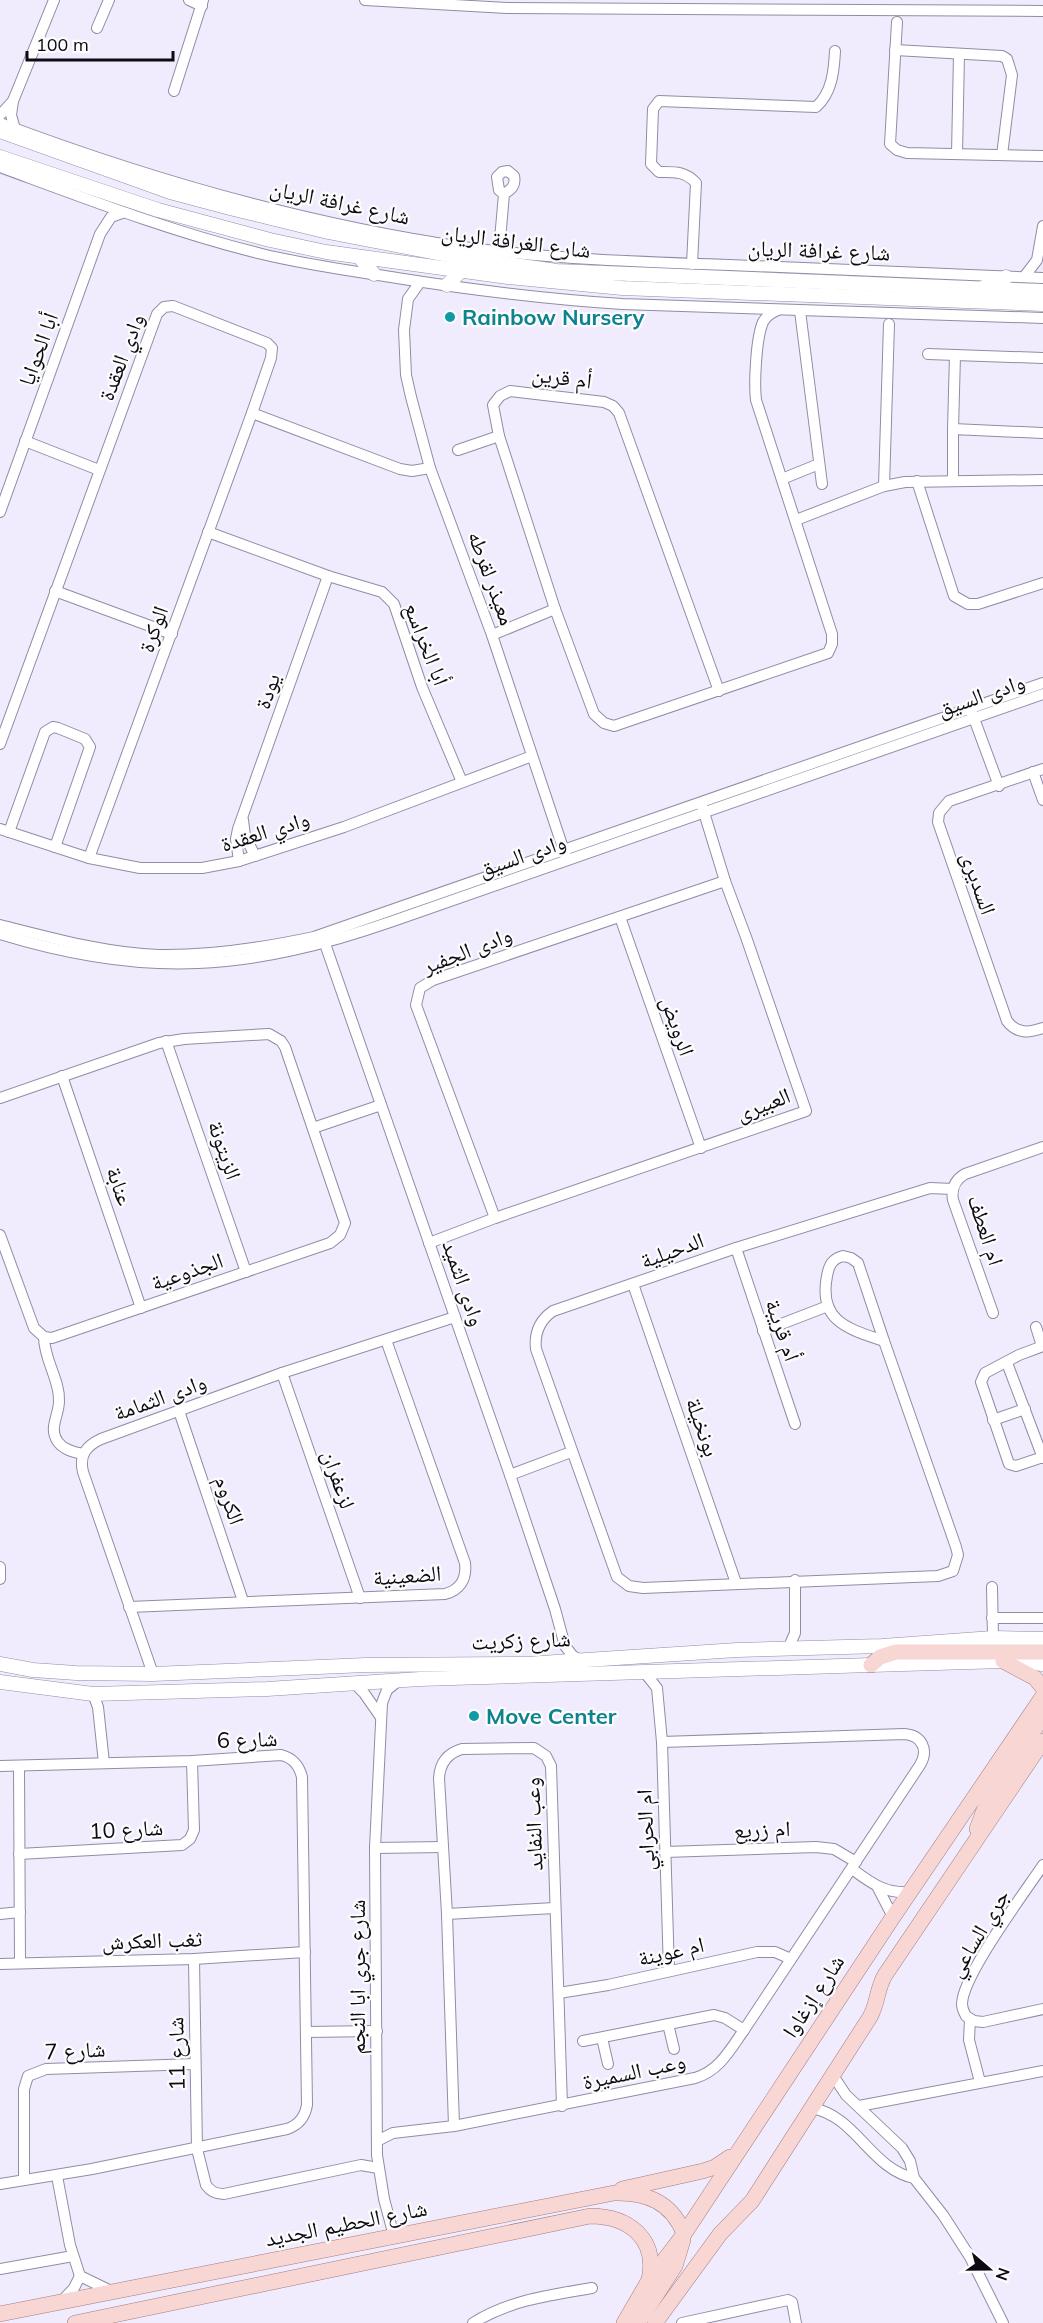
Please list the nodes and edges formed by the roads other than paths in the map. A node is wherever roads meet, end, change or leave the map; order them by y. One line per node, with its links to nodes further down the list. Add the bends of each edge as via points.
1 (54, 0): 13 (street)
2 (109, 0): 8 (street)
3 (189, 0): 5 (street)
4 (365, 0): 6 (street, via 507,8)
5 (202, 3): 12 (street)
6 (1043, 11)
7 (897, 22): 9 (street)
8 (97, 28)
9 (895, 50): 11 (street); 20 (street, via 890,144 907,153)
10 (835, 51): 37 (street, via 834,74 816,107 659,101 653,109 651,164 660,172 688,175 696,183)
11 (958, 54): 20 (street); 21 (street, via 1002,56 1011,67)
12 (174, 91)
13 (13, 101): 14 (street); 16 (street)
14 (0, 115)
15 (0, 123): 16 (street, شارع غرافة الريان)
16 (15, 129): 18 (street, شارع غرافة الريان)
17 (0, 131): 19 (main road, شارع الغرافة الريان)
18 (38, 138): 19 (main road); 34 (street, شارع غرافة الريان, via 172,182 276,209)
19 (58, 151): 47 (main road, شارع الغرافة الريان, via 170,192 230,208 357,237 510,265 567,271)
20 (957, 154): 21 (street)
21 (1002, 155): 22 (street)
22 (1043, 156)
23 (0, 157): 25 (main road, شارع الغرافة الريان)
24 (0, 167): 27 (street)
25 (69, 182): 27 (main road); 29 (main road, شارع الغرافة الريان)
26 (504, 194): 34 (street)
27 (81, 197): 28 (street)
28 (98, 204): 30 (street); 33 (street, أبا الحوايا, via 102,214)
29 (158, 210): 31 (main road); 36 (main road, شارع الغرافة الريان, via 270,240)
30 (122, 213): 31 (street); 33 (street, أبا الحوايا, via 111,217)
31 (145, 220): 40 (street, via 264,255)
32 (1043, 226): 35 (street)
33 (100, 234): 65 (street, أبا الحوايا)
34 (499, 251): 37 (street, شارع غرافة الريان, via 557,258)
35 (1039, 255): 38 (street); 42 (street)
36 (360, 258): 39 (main road, شارع الغرافة الريان); 40 (main road)
37 (692, 264): 41 (street, شارع غرافة الريان)
38 (1043, 267)
39 (461, 271): 46 (main road); 49 (main road, شارع الغرافة الريان, via 622,288)
40 (374, 274): 43 (street)
41 (1006, 277): 42 (street, شارع غرافة الريان); 47 (main road)
42 (1024, 277): 44 (street, شارع غرافة الريان)
43 (399, 278): 45 (street); 50 (street, معيذر لقرطه)
44 (1043, 278)
45 (420, 282): 46 (street); 50 (street, معيذر لقرطه)
46 (447, 285): 51 (street, via 554,300)
47 (980, 289): 48 (main road, شارع الغرافة الريان)
48 (1043, 291)
49 (1043, 304)
50 (406, 306): 68 (street, معيذر لقرطه, via 406,375)
51 (748, 309): 52 (street); 56 (street)
52 (778, 310): 53 (street); 56 (street, via 767,316)
53 (800, 311): 54 (street); 67 (street)
54 (1043, 318)
55 (889, 324): 75 (street)
56 (761, 327): 70 (street, أم قرين, via 756,400)
57 (272, 352): 61 (street, الوكرة); 69 (street, وادي العقدة, via 267,343 173,306 164,307 157,314)
58 (928, 354): 59 (street)
59 (955, 355): 60 (street); 62 (street)
60 (1043, 358)
61 (252, 413): 68 (street, via 400,469); 78 (street, الوكرة)
62 (953, 429): 63 (street); 73 (street)
63 (1043, 433)
64 (500, 436): 66 (street); 82 (street, أم قرين); 86 (street, أم قرين, via 493,405 510,391 613,406 619,413)
65 (25, 441): 69 (street); 76 (street, أبا الحوايا)
66 (458, 450)
67 (819, 464): 70 (street); 74 (street)
68 (430, 468): 84 (street, معيذر لقرطه)
69 (99, 470): 81 (street, وادي العقدة)
70 (782, 479): 77 (street, أم قرين)
71 (1043, 480): 73 (street)
72 (917, 481): 73 (street); 75 (street); 80 (street, via 954,596 968,604 978,604)
73 (953, 481)
74 (822, 484)
75 (884, 486): 77 (street)
76 (1, 506)
77 (796, 520): 86 (street, أم قرين, via 832,644 828,652)
78 (208, 532): 79 (street, أبا الخراسع); 83 (street, الوكرة)
79 (328, 576): 92 (street, أبا الخراسع, via 382,592 394,604 422,687); 96 (street, يودة)
80 (1043, 583)
81 (55, 591): 83 (street); 89 (street, وادي العقدة)
82 (555, 609): 84 (street); 86 (street, أم قرين, via 594,714 604,723 614,726)
83 (172, 634): 101 (street, الوكرة)
84 (492, 635): 90 (street, معيذر لقرطه)
85 (1043, 683): 88 (street, وادى السيق)
86 (719, 691)
87 (1043, 694): 88 (street, وادى السيق)
88 (973, 713): 93 (street); 95 (street, وادى السيق)
89 (0, 744)
90 (532, 756): 92 (street, وادي العقدة); 99 (street, معيذر لقرطه)
91 (1038, 771): 93 (street, السديرى); 94 (street)
92 (462, 782): 100 (street, وادي العقدة)
93 (999, 786): 108 (street, السديرى, via 950,801 939,813 938,822 1006,1018 1013,1028 1027,1033)
94 (1043, 800)
95 (703, 808): 99 (street, وادى السيق); 103 (street, العبيرى)
96 (243, 820): 100 (street, via 245,836); 102 (street, يودة, via 236,839)
97 (5, 831): 98 (street, وادي العقدة); 98 (street, via 45,732 58,729 85,739 90,747)
98 (55, 847): 101 (street, وادي العقدة)
99 (565, 855): 107 (street, وادى السيق)
100 (255, 856): 102 (street, وادي العقدة)
101 (88, 858): 102 (street, وادي العقدة, via 140,868 202,868)
102 (239, 861)
103 (725, 881): 104 (street, وادى الجفير); 115 (street, العبيرى, via 806,1111)
104 (620, 917): 115 (street, الرويض); 117 (street, وادى الجفير, via 433,980 420,988 416,1005)
105 (0, 925): 107 (street, وادى السيق, via 95,948 161,955 240,951)
106 (0, 934): 107 (street, وادى السيق, via 94,957 182,965 259,958)
107 (323, 939): 112 (street, وادى الثميد)
108 (1043, 1028)
109 (166, 1041): 110 (street, الجذوعية); 113 (street, الجذوعية, via 262,1034 275,1037 285,1047); 121 (street, الزيتونة)
110 (62, 1076): 111 (street, الجذوعية); 124 (street, عنابة)
111 (0, 1098)
112 (381, 1104): 113 (street); 119 (street, وادى الثميد)
113 (313, 1128): 121 (street, الجذوعية, via 344,1216 344,1229 330,1243)
114 (1043, 1147): 116 (street, ام العطف, via 964,1174)
115 (700, 1148): 117 (street, العبيرى)
116 (953, 1189): 120 (street, الدحيلية, via 930,1188); 125 (street, ام العطف, via 953,1200)
117 (495, 1218): 119 (street, العبيرى)
118 (0, 1235): 129 (street, via 31,1323)
119 (429, 1243): 126 (street, وادى الثميد)
120 (736, 1248): 122 (street, الدحيلية); 128 (street, أم قريبة)
121 (246, 1272): 124 (street, الجذوعية)
122 (633, 1284): 139 (street, الدحيلية, via 553,1311 537,1331 536,1349); 146 (street, بونخيلة)
123 (828, 1306): 128 (street); 131 (street, via 844,1326); 131 (street, الدحيلية, via 830,1264 843,1256 851,1258 858,1263)
124 (141, 1308): 129 (street, الجذوعية, via 57,1337)
125 (993, 1313)
126 (455, 1317): 130 (street, وادى الثمامة); 142 (street, وادى الثميد)
127 (1036, 1327): 132 (street)
128 (763, 1331): 138 (street, أم قريبة)
129 (44, 1337): 140 (street, via 45,1354 59,1397 54,1433 60,1445)
130 (386, 1340): 134 (street, وادى الثمامة); 148 (street, الضعينية, via 466,1570 458,1589 445,1594)
131 (884, 1341): 145 (street, الدحيلية, via 956,1547 957,1564 953,1571 938,1576)
132 (1043, 1346): 133 (street)
133 (1007, 1363): 135 (street); 137 (street, via 986,1373 981,1382)
134 (282, 1373): 136 (street, وادى الثمامة); 148 (street, لزعفران)
135 (1025, 1409): 137 (street); 141 (street)
136 (179, 1411): 140 (street, وادى الثمامة, via 101,1439); 149 (street, الكروم)
137 (993, 1419): 141 (street, via 1011,1465)
138 (795, 1424)
139 (571, 1452): 142 (street); 146 (street, الدحيلية, via 612,1568 623,1582 643,1588)
140 (83, 1454): 150 (street, via 83,1472)
141 (1043, 1458)
142 (510, 1475): 155 (street, وادى الثميد)
143 (0, 1567): 144 (street)
144 (0, 1579)
145 (795, 1580): 146 (street, الدحيلية); 156 (street)
146 (736, 1583)
147 (992, 1587): 151 (street)
148 (360, 1598): 149 (street, الضعينية)
149 (243, 1602): 150 (street, الضعينية)
150 (129, 1607): 158 (street)
151 (992, 1618): 152 (street); 153 (street)
152 (1043, 1618)
153 (993, 1638): 154 (main road, شارع زكريت); 156 (main road, شارع زكريت)
154 (1043, 1640)
155 (565, 1646): 159 (street); 161 (street)
156 (795, 1649): 159 (main road, شارع زكريت)
157 (1043, 1652): 164 (main road, via 896,1652)
158 (146, 1653): 167 (street); 168 (street)
159 (579, 1659): 161 (main road, شارع زكريت)
160 (1003, 1661): 163 (main road, شارع زكريت); 164 (main road, شارع زكريت); 173 (main road, via 1035,1678)
161 (558, 1662): 168 (main road, شارع زكريت)
162 (0, 1664): 167 (main road, شارع زكريت, via 33,1670)
163 (1043, 1664)
164 (871, 1665): 165 (main road, شارع زكريت)
165 (668, 1672): 166 (main road, شارع زكريت); 172 (street)
166 (645, 1673): 169 (main road, شارع زكريت); 172 (street)
167 (138, 1674): 168 (main road, شارع زكريت)
168 (153, 1674)
169 (398, 1681): 171 (main road, شارع زكريت); 176 (street, شارع جري ابا النجم, via 387,1690)
170 (0, 1682): 174 (main road, شارع زكريت)
171 (355, 1684): 174 (main road, شارع زكريت); 176 (street)
172 (657, 1688): 179 (street, ام الحرابي)
173 (1043, 1688)
174 (98, 1694): 181 (street)
175 (1043, 1696): 192 (main road, شارع إزغاوا)
176 (380, 1716): 186 (street, شارع جري ابا النجم)
177 (1043, 1716): 184 (main road, via 986,1805)
178 (1043, 1741): 184 (main road)
179 (662, 1743): 187 (street, ام الحرابي); 190 (street, وعب السميرة, via 915,1736 922,1744 923,1761)
180 (192, 1761): 181 (street, شارع 6); 188 (street, شارع 10, via 194,1830 182,1845); 199 (street, شارع 6, via 281,1755 297,1765 302,1777)
181 (104, 1763): 182 (street, شارع 6)
182 (19, 1766): 183 (street, شارع 6); 188 (street)
183 (0, 1767)
184 (975, 1841): 218 (main road, via 880,1982 874,2010)
185 (443, 1847): 186 (street); 193 (street, وعب النفايد, via 440,1771 445,1759 462,1749 538,1750 551,1766); 195 (street, وعب النفايد)
186 (375, 1848): 209 (street, شارع جري ابا النجم)
187 (665, 1852): 190 (street, ام زريع, via 816,1846 834,1850); 204 (street, ام الحرابي)
188 (19, 1854): 196 (street)
189 (1043, 1865): 207 (street, جري الساعي, via 971,1975 962,2005)
190 (854, 1866): 191 (street); 201 (street, وعب السميرة)
191 (878, 1888): 192 (street); 197 (street)
192 (910, 1892): 197 (main road, شارع إزغاوا)
193 (555, 1908): 195 (street); 205 (street, وعب النفايد)
194 (0, 1914): 196 (street)
195 (447, 1914): 223 (street, وعب النفايد)
196 (20, 1916): 198 (street); 202 (street)
197 (893, 1917): 228 (main road, شارع إزغاوا)
198 (0, 1919)
199 (305, 1952): 200 (street, ثغب العكرش); 211 (street, شارع 6)
200 (194, 1959): 202 (street, ثغب العكرش); 215 (street, شارع 11)
201 (791, 1959): 204 (street, ام عوينة, via 764,1951); 210 (street, وعب السميرة)
202 (20, 1963): 203 (street, ثغب العكرش)
203 (0, 1964)
204 (669, 1971): 205 (street, ام عوينة)
205 (559, 1993): 220 (street, وعب النفايد)
206 (1043, 2010): 207 (street, via 982,2022)
207 (970, 2019): 219 (street, جري الساعي, via 969,2040)
208 (668, 2024): 210 (street, via 714,2015); 212 (street); 214 (street)
209 (377, 2031): 211 (street); 224 (street, شارع جري ابا النجم)
210 (744, 2031): 220 (street, وعب السميرة, via 720,2063 702,2076)
211 (306, 2032): 227 (street, شارع 6, via 307,2105 299,2123)
212 (602, 2037): 213 (street); 216 (street)
213 (583, 2042)
214 (674, 2049)
215 (195, 2064): 227 (street, شارع 11); 232 (street, شارع 7, via 46,2069 28,2076 24,2084)
216 (608, 2064)
217 (1043, 2071): 219 (street)
218 (832, 2074): 221 (street); 222 (main road)
219 (980, 2082): 221 (street)
220 (562, 2106): 223 (street, وعب السميرة)
221 (859, 2106): 231 (street, via 902,2148)
222 (812, 2108): 231 (street, via 834,2115 892,2168); 249 (main road, via 752,2201 720,2234)
223 (453, 2126): 225 (street, وعب السميرة)
224 (377, 2127): 225 (street, وعب السميرة); 226 (street, شارع جري ابا النجم)
225 (393, 2133): 226 (street, وعب السميرة)
226 (377, 2141): 229 (street, شارع جري ابا النجم)
227 (197, 2148): 229 (street, شارع 11, via 206,2185 219,2194 361,2165); 230 (street, شارع 6)
228 (737, 2151): 234 (main road, via 703,2171); 235 (main road, شارع إزغاوا)
229 (378, 2168): 236 (street, شارع جري ابا النجم)
230 (57, 2176): 232 (street, شارع 6); 237 (street)
231 (914, 2178): 252 (street, via 966,2250)
232 (24, 2180): 233 (street, شارع 6)
233 (0, 2184)
234 (599, 2195): 235 (main road, شارع الحطيم الجديد, via 627,2193 651,2198 671,2211); 236 (main road, شارع الحطيم الجديد)
235 (684, 2234): 240 (main road, شارع إزغاوا); 248 (main road, via 675,2266)
236 (394, 2236): 242 (main road, شارع الحطيم الجديد)
237 (73, 2256): 238 (street); 239 (street)
238 (0, 2269)
239 (80, 2276): 242 (street); 243 (street)
240 (649, 2280): 245 (main road, شارع الحطيم الجديد, via 650,2250 639,2234 619,2220 590,2217); 247 (main road, شارع إزغاوا)
241 (592, 2288): 246 (street, via 521,2301)
242 (113, 2292): 243 (main road, شارع الحطيم الجديد)
243 (61, 2302): 244 (main road, شارع الحطيم الجديد)
244 (0, 2314)
245 (82, 2322)
246 (473, 2323)
247 (624, 2323)
248 (638, 2323)
249 (655, 2323)
250 (682, 2323): 251 (street, via 788,2300 792,2302)
251 (796, 2323)
252 (1003, 2323)

